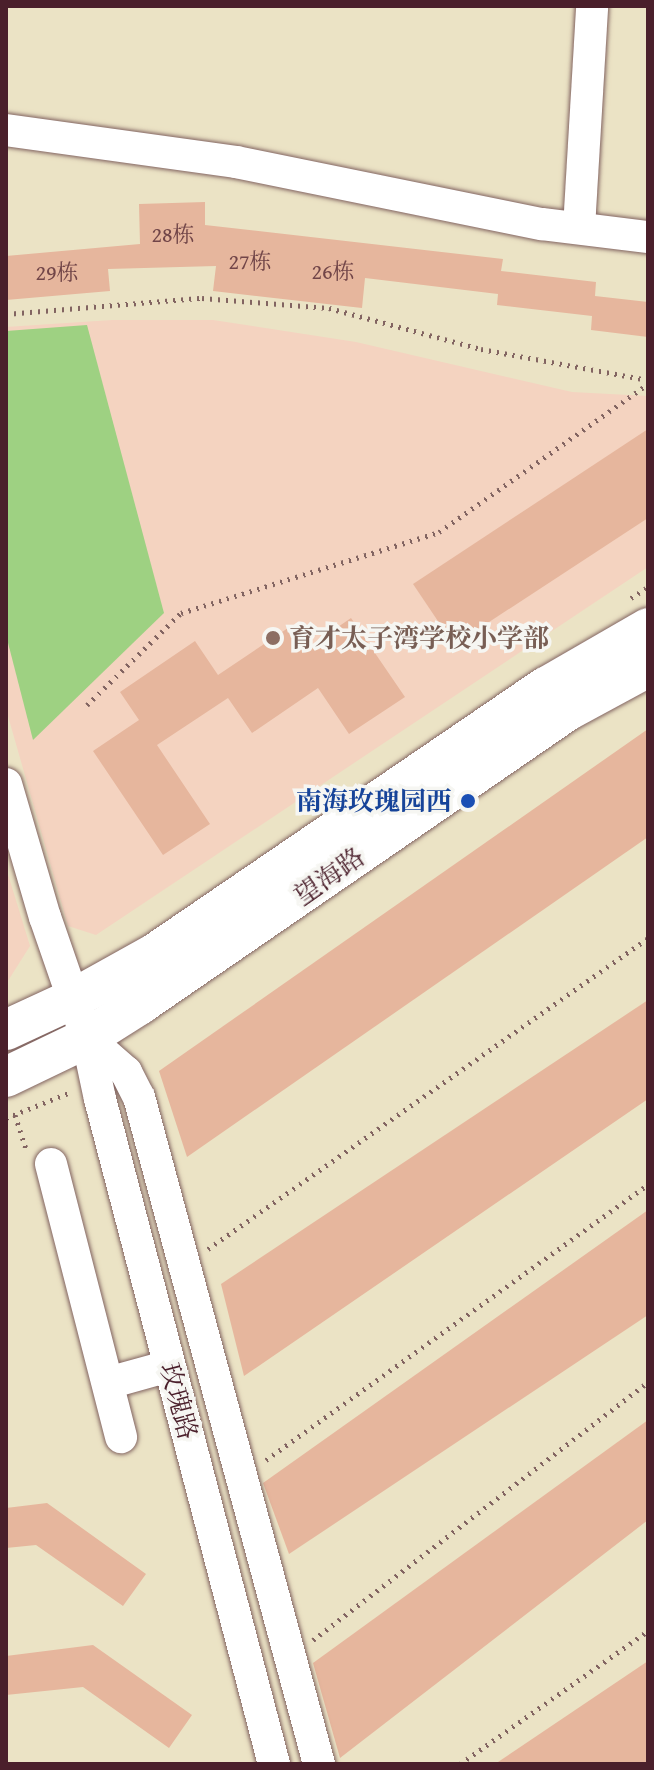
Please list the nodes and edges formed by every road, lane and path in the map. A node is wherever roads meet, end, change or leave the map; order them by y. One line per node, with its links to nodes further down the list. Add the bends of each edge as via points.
1 (592, 6): 3 (street)
2 (6, 130): 3 (street, via 236,162)
3 (579, 228): 4 (street)
4 (648, 237)
5 (6, 314): 6 (path, via 202,298 329,308 481,349)
6 (648, 382): 9 (path, via 439,532 181,613)
7 (648, 628): 12 (main road, 望海路, via 546,687 154,954)
8 (648, 667): 14 (main road, 望海路, via 567,711)
9 (87, 705)
10 (6, 784): 12 (street, 玫瑰路)
11 (648, 938): 20 (path)
12 (73, 999): 13 (main road, 望海路); 14 (street, 玫瑰路)
13 (6, 1030)
14 (87, 1038): 15 (main road, 望海路); 20 (street, via 118,1062 133,1082); 21 (street, 玫瑰路)
15 (6, 1077)
16 (71, 1092): 17 (path)
17 (6, 1118)
18 (51, 1164): 23 (street)
19 (648, 1184): 25 (path)
20 (185, 1265): 25 (street)
21 (169, 1366): 23 (street); 28 (street, 玫瑰路)
22 (648, 1382): 27 (path)
23 (108, 1383): 24 (street)
24 (121, 1437)
25 (242, 1477): 27 (street)
26 (648, 1631): 30 (path)
27 (290, 1658): 29 (street)
28 (274, 1764)
29 (319, 1764)
30 (460, 1764)

